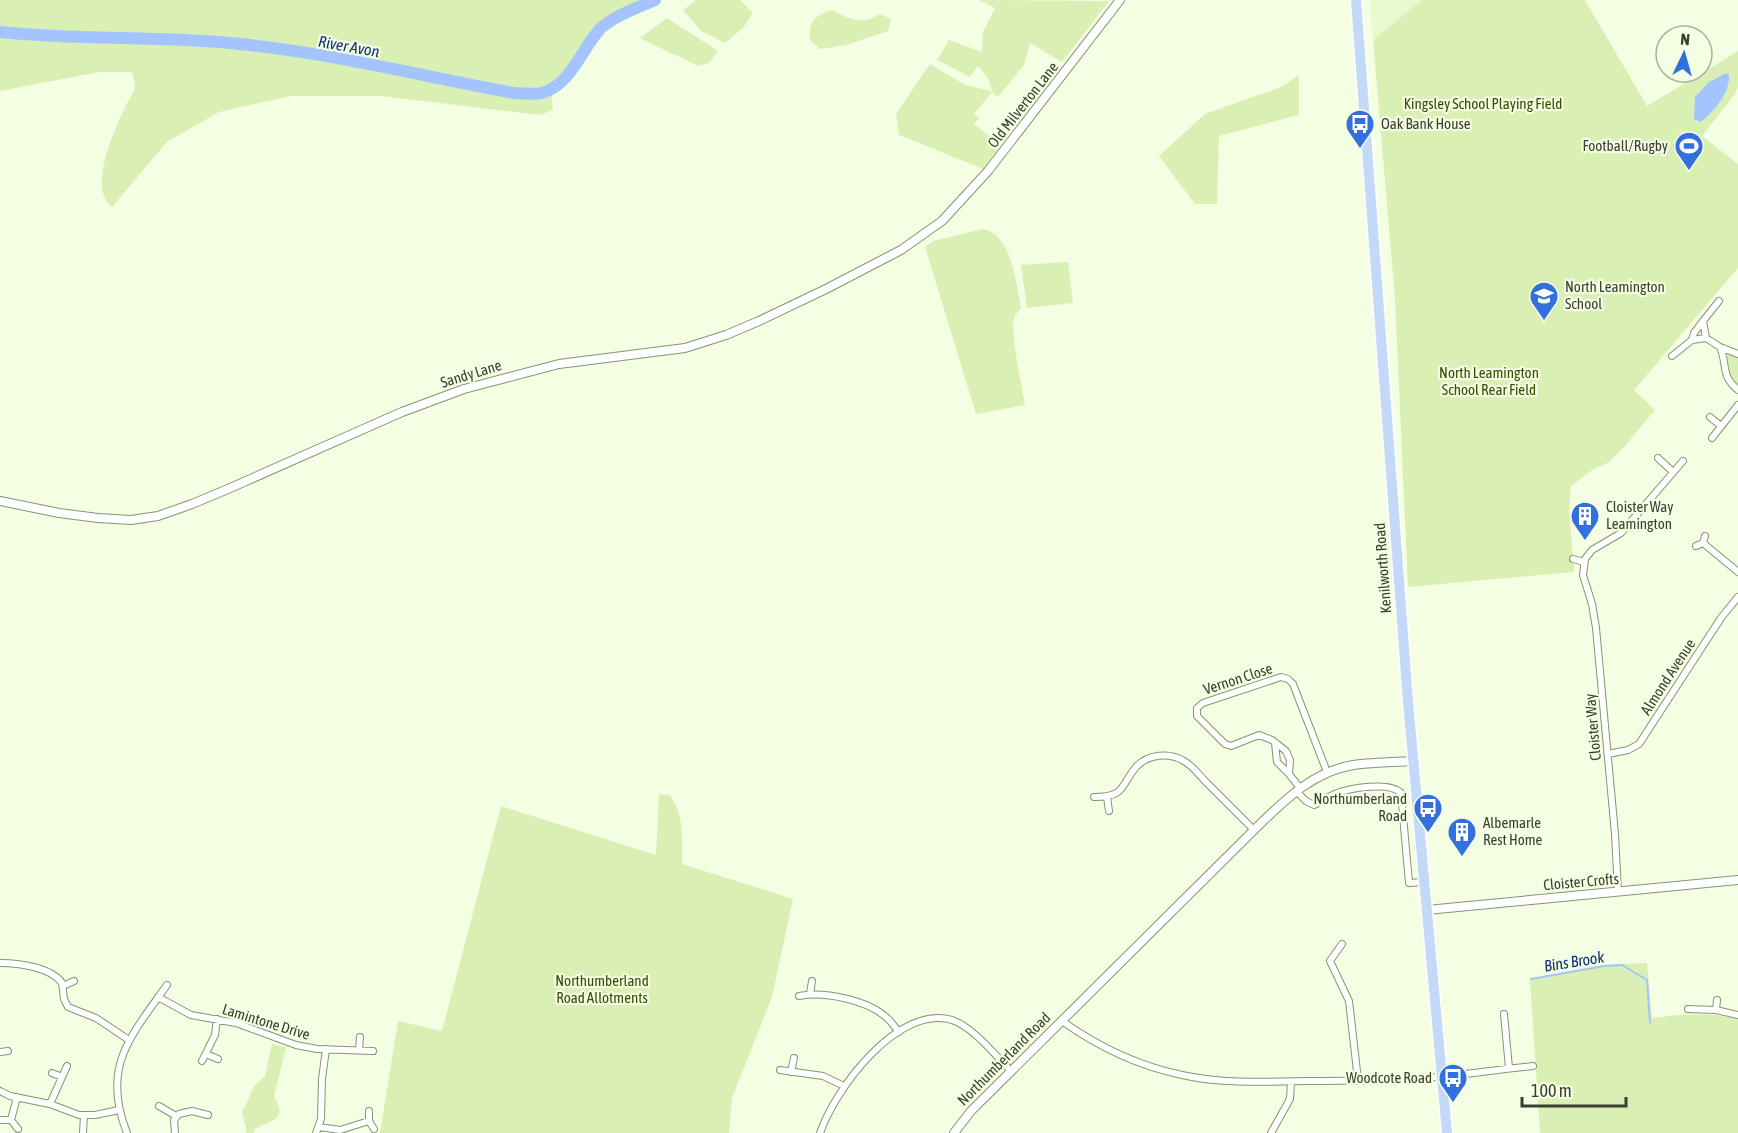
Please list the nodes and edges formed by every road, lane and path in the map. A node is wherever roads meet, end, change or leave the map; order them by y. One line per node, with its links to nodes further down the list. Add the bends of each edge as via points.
1 (1120, 0): 3 (street, Old Milverton Lane, via 993,165)
2 (1356, 0): 27 (highway, Kenilworth Road)
3 (942, 221): 19 (street, Sandy Lane, via 883,260 726,335 675,350 553,365 464,389 164,514 106,519)
4 (1719, 301): 5 (street)
5 (1704, 321): 6 (street); 7 (street)
6 (1706, 338): 7 (street); 8 (street)
7 (1692, 340): 10 (street)
8 (1720, 347): 9 (street); 11 (street, via 1726,378)
9 (1738, 354)
10 (1672, 356)
11 (1738, 390)
12 (1738, 405): 14 (street)
13 (1710, 417): 14 (street)
14 (1721, 426): 15 (street)
15 (1712, 438)
16 (1658, 458): 18 (street)
17 (1683, 461): 18 (street)
18 (1673, 472): 22 (street, via 1621,533 1592,550)
19 (0, 501)
20 (1705, 536): 23 (street, via 1700,545)
21 (1573, 559): 22 (street)
22 (1584, 562): 26 (street, Cloister Way, via 1582,575 1595,614)
23 (1738, 572)
24 (1738, 597): 26 (street, Almond Avenue, via 1638,744)
25 (1275, 743): 28 (street, Vernon Close, via 1259,735 1231,746 1226,744 1197,716 1197,708 1281,677 1288,679); 29 (street, via 1276,762); 29 (street, via 1288,755)
26 (1608, 754): 37 (street, Cloister Way)
27 (1414, 761): 28 (street, Northumberland Road, via 1352,765); 36 (highway, Kenilworth Road)
28 (1327, 772): 30 (street, Northumberland Road)
29 (1289, 774): 30 (street)
30 (1298, 790): 34 (street, Northumberland Road); 36 (street, via 1314,805 1347,790 1396,788 1401,793 1409,882)
31 (1094, 797): 32 (street)
32 (1107, 797): 33 (street); 34 (street, via 1121,790 1144,760 1176,757)
33 (1110, 811)
34 (1254, 830): 54 (street, Northumberland Road)
35 (1738, 880): 37 (street, Cloister Crofts)
36 (1424, 882): 38 (highway, Kenilworth Road)
37 (1618, 892): 38 (street, Cloister Crofts)
38 (1427, 910): 74 (highway, Kenilworth Road)
39 (1342, 944): 76 (street, via 1330,961 1349,1001)
40 (0, 963): 44 (street, via 49,972)
41 (74, 981): 44 (street)
42 (812, 981): 45 (street)
43 (166, 985): 47 (street)
44 (63, 986): 57 (street, via 68,1007 96,1018)
45 (810, 994): 46 (street); 55 (street, via 863,1004 884,1015)
46 (798, 996)
47 (158, 997): 53 (street, Lamintone Drive, via 191,1015); 57 (street)
48 (1717, 1000): 50 (street)
49 (1688, 1009): 50 (street)
50 (1716, 1010): 52 (street)
51 (1504, 1014): 69 (street)
52 (1738, 1015)
53 (217, 1019): 58 (street, Lamintone Drive, via 285,1042); 63 (street)
54 (1062, 1021): 71 (street, Northumberland Road); 77 (street, via 1113,1051 1179,1075 1234,1082)
55 (899, 1032): 71 (street, via 923,1020 951,1020 963,1025); 78 (street, via 869,1057)
56 (360, 1037): 59 (street)
57 (129, 1040): 83 (street, via 118,1074)
58 (327, 1049): 59 (street, Lamintone Drive); 93 (street)
59 (359, 1050): 61 (street, Lamintone Drive)
60 (8, 1051): 62 (street)
61 (373, 1051)
62 (0, 1052)
63 (206, 1054): 65 (street); 66 (street)
64 (794, 1058): 72 (street)
65 (218, 1059)
66 (202, 1061)
67 (67, 1066): 75 (street)
68 (1533, 1066): 69 (street)
69 (1509, 1068): 74 (street)
70 (780, 1070): 72 (street)
71 (1011, 1071): 98 (street, Northumberland Road)
72 (791, 1072): 78 (street, via 824,1076)
73 (52, 1073): 75 (street)
74 (1442, 1076): 76 (street); 100 (highway, Kenilworth Road)
75 (62, 1077): 81 (street)
76 (1358, 1080): 77 (street)
77 (1291, 1082): 99 (street, via 1290,1099)
78 (844, 1086): 97 (street)
79 (0, 1091): 80 (street)
80 (17, 1097): 81 (street); 89 (street)
81 (50, 1104): 86 (street)
82 (159, 1106): 87 (street)
83 (119, 1110): 86 (street); 95 (street)
84 (369, 1111): 90 (street)
85 (208, 1114): 87 (street, via 186,1111)
86 (84, 1115): 94 (street)
87 (176, 1116): 96 (street)
88 (0, 1120): 89 (street)
89 (11, 1120): 91 (street)
90 (369, 1121): 92 (street); 93 (street, via 340,1130)
91 (18, 1129)
92 (374, 1129)
93 (318, 1130)
94 (83, 1133)
95 (127, 1133)
96 (175, 1133)
97 (820, 1133)
98 (954, 1133)
99 (1270, 1133)
100 (1446, 1133)

